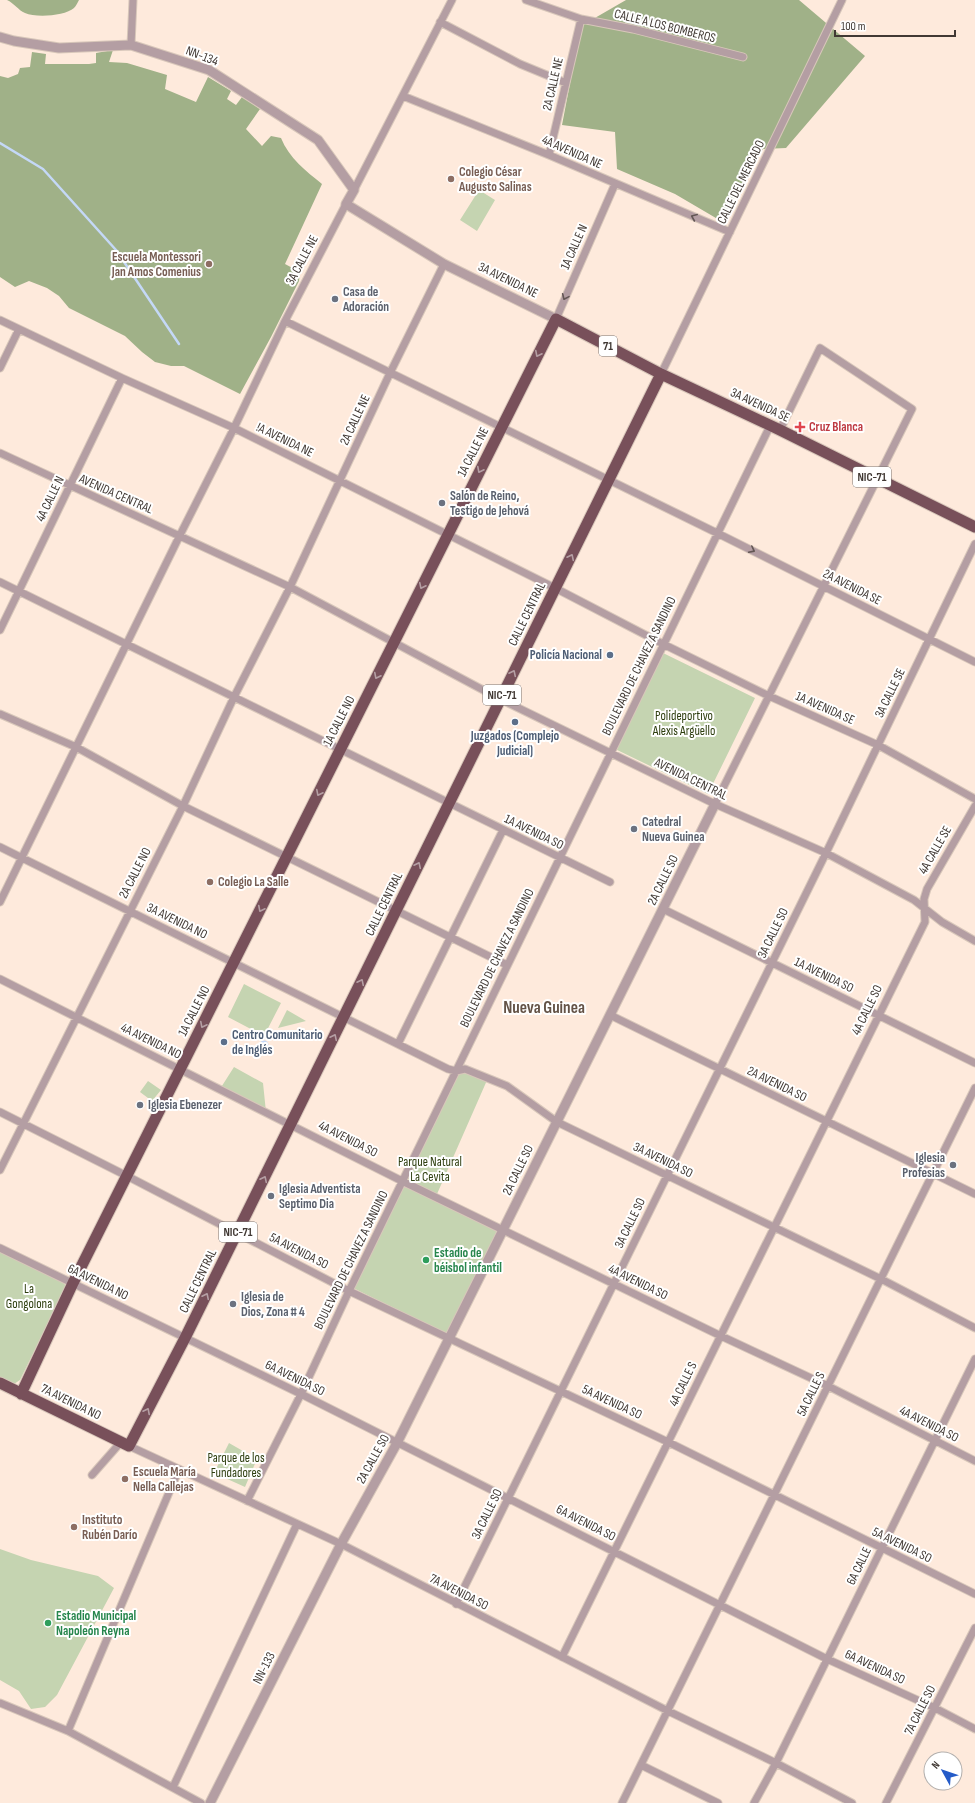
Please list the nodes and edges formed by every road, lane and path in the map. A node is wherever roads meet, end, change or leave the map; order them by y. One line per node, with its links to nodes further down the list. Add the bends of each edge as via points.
1 (133, 0): 8 (street)
2 (452, 0): 6 (street, 3A CALLE NE)
3 (526, 0): 5 (street, CALLE A LOS BOMBEROS)
4 (842, 0): 16 (street, CALLE DEL MERCADO)
5 (581, 19): 9 (street, CALLE A LOS BOMBEROS, via 633,29); 10 (street, 2A CALLE NE)
6 (440, 22): 10 (street, via 520,64); 11 (street, 3A CALLE NE)
7 (0, 36): 8 (street, NN-134 / NN-134, via 14,41 59,48)
8 (131, 45): 14 (street, NN-134 / NN-134, via 209,70 318,140)
9 (743, 57)
10 (566, 83): 12 (street, 2A CALLE NE)
11 (403, 96): 12 (street, 4A AVENIDA NE); 14 (street, 3A CALLE NE)
12 (549, 155): 13 (street, 4A AVENIDA NE)
13 (615, 184): 16 (street, 4A AVENIDA NE, one-way to 13); 18 (street, 1A CALLE N, one-way to 18)
14 (354, 190): 15 (street, 3A CALLE NE)
15 (346, 204): 17 (street, 3A AVENIDA NE); 20 (street, 3A CALLE NE)
16 (730, 232): 24 (street, CALLE DEL MERCADO)
17 (444, 264): 18 (street, 3A AVENIDA NE); 23 (street, 2A CALLE NE)
18 (556, 319): 24 (highway, 3A AVENIDA NE / 71); 27 (highway, 1A CALLE NE, one-way to 27)
19 (0, 320): 21 (street, !A AVENIDA NE)
20 (285, 322): 23 (street, 2A AVENIDA SE); 28 (street, 3A CALLE NE)
21 (19, 329): 22 (street); 25 (street, !A AVENIDA NE)
22 (0, 368)
23 (390, 373): 27 (street, 2A AVENIDA SE); 32 (street, 2A CALLE NE)
24 (661, 374): 26 (highway, 3A AVENIDA SE / NIC-71); 33 (highway, CALLE CENTRAL / NIC-71)
25 (122, 378): 28 (street, !A AVENIDA NE); 34 (street, 4A CALLE N)
26 (770, 426): 29 (highway, 3A AVENIDA SE / NIC-71); 36 (street, BOULEVARD DE CHAVEZ A SANDINO)
27 (501, 427): 33 (street, 2A AVENIDA SE); 37 (highway, 1A CALLE NE, one-way to 37)
28 (234, 428): 32 (street, !A AVENIDA NE); 38 (street, 3A CALLE NE)
29 (780, 430): 31 (highway, 3A AVENIDA SE / NIC-71); 31 (street, via 820,348 912,409)
30 (0, 453): 34 (street, AVENIDA CENTRAL)
31 (876, 479): 35 (highway, 3A AVENIDA SE / NIC-71); 41 (street)
32 (341, 481): 37 (street, !A AVENIDA NE); 42 (street, 2A CALLE NE)
33 (608, 481): 36 (street, 2A AVENIDA SE); 43 (highway, CALLE CENTRAL / NIC-71, one-way to 33)
34 (70, 486): 38 (street, AVENIDA CENTRAL); 44 (street, 4A CALLE N)
35 (975, 527)
36 (717, 533): 41 (street, 2A AVENIDA SE, one-way to 41); 49 (street, BOULEVARD DE CHAVEZ A SANDINO)
37 (448, 534): 43 (street, !A AVENIDA NE); 47 (highway, 1A CALLE NE, one-way to 47)
38 (180, 535): 42 (street, AVENIDA CENTRAL); 48 (street, 3A CALLE NE)
39 (975, 544): 46 (street, 3A CALLE SE)
40 (0, 582): 44 (street, 1A AVENIDA SO)
41 (823, 586): 46 (street, 2A AVENIDA SE); 51 (street)
42 (290, 587): 47 (street, AVENIDA CENTRAL); 52 (street, 2A CALLE NO)
43 (555, 588): 49 (street, !A AVENIDA NE); 53 (highway, CALLE CENTRAL / NIC-71, one-way to 43)
44 (19, 591): 45 (street, 4A CALLE N); 48 (street, 1A AVENIDA SO)
45 (0, 630)
46 (929, 640): 50 (street, 2A AVENIDA SE); 55 (street, 3A CALLE SE)
47 (394, 641): 53 (street, AVENIDA CENTRAL); 57 (highway, 1A CALLE NO, one-way to 57)
48 (126, 644): 52 (street, 1A AVENIDA SO); 56 (street, 3A CALLE NE)
49 (663, 644): 51 (street, 1A AVENIDA SE); 58 (street, BOULEVARD DE CHAVEZ A SANDINO)
50 (975, 662)
51 (768, 696): 55 (street, 1A AVENIDA SE); 61 (street)
52 (234, 697): 57 (street, 1A AVENIDA SO); 62 (street, 2A CALLE NO)
53 (500, 699): 58 (street, AVENIDA CENTRAL); 60 (highway, CALLE CENTRAL / NIC-71)
54 (0, 714): 56 (street)
55 (878, 745): 59 (street, 1A AVENIDA SE); 66 (street, 3A CALLE SE)
56 (76, 747): 62 (street); 68 (street, 3A CALLE NE)
57 (340, 750): 60 (street, 1A AVENIDA SO); 67 (highway, 1A CALLE NO, one-way to 67)
58 (610, 753): 61 (street, AVENIDA CENTRAL); 69 (street, BOULEVARD DE CHAVEZ A SANDINO)
59 (975, 799)
60 (449, 803): 64 (street, 1A AVENIDA SO); 74 (highway, CALLE CENTRAL / NIC-71, one-way to 60)
61 (715, 804): 66 (street, AVENIDA CENTRAL); 72 (street, 2A CALLE SO)
62 (183, 806): 67 (street); 75 (street, 2A CALLE NO)
63 (975, 806): 73 (street, 4A CALLE SE, via 927,888)
64 (503, 830): 69 (street, 1A AVENIDA SO); 76 (street)
65 (0, 847): 68 (street, 3A AVENIDA NO)
66 (826, 853): 73 (street, AVENIDA CENTRAL, via 914,900); 79 (street, 3A CALLE SO)
67 (287, 857): 74 (street); 78 (highway, 1A CALLE NO, one-way to 78)
68 (21, 858): 71 (street, 3A CALLE NE); 75 (street, 3A AVENIDA NO)
69 (559, 858): 70 (street, 1A AVENIDA SO); 80 (street, BOULEVARD DE CHAVEZ A SANDINO)
70 (610, 882)
71 (0, 902)
72 (663, 909): 79 (street, 1A AVENIDA SO); 82 (street, 2A CALLE SO)
73 (925, 909): 77 (street, AVENIDA CENTRAL); 83 (street, 4A CALLE SO, via 925,922)
74 (396, 910): 76 (street); 85 (highway, CALLE CENTRAL / NIC-71, one-way to 74)
75 (130, 911): 78 (street, 3A AVENIDA NO); 84 (street, 2A CALLE NO)
76 (450, 937): 80 (street); 86 (street)
77 (975, 941)
78 (234, 963): 85 (street, 3A AVENIDA NO); 88 (highway, 1A CALLE NO, one-way to 88)
79 (772, 963): 83 (street, 1A AVENIDA SO); 89 (street, 3A CALLE SO)
80 (507, 965): 90 (street, BOULEVARD DE CHAVEZ A SANDINO)
81 (0, 979): 84 (street, 4A AVENIDA NO)
82 (610, 1015): 89 (street, 2A AVENIDA SO); 94 (street, 2A CALLE SO)
83 (878, 1015): 87 (street, 1A AVENIDA SO); 93 (street, 4A CALLE SO)
84 (76, 1017): 88 (street, 4A AVENIDA NO); 95 (street, 2A CALLE NO)
85 (344, 1017): 86 (street, 3A AVENIDA SO); 96 (highway, CALLE CENTRAL / NIC-71, one-way to 85)
86 (398, 1044): 90 (street, 3A AVENIDA SO)
87 (975, 1063)
88 (181, 1069): 96 (street, 4A AVENIDA NO); 100 (highway, 1A CALLE NO)
89 (720, 1069): 93 (street, 2A AVENIDA SO); 99 (street, 3A CALLE SO)
90 (456, 1071): 94 (street, 3A AVENIDA SO, via 465,1068 507,1086); 101 (street, BOULEVARD DE CHAVEZ A SANDINO)
91 (975, 1088): 98 (street, 5A CALLE S)
92 (0, 1112): 95 (street, 5A AVENIDA SO)
93 (826, 1121): 98 (street, 2A AVENIDA SO); 103 (street, 4A CALLE S)
94 (557, 1122): 99 (street, 3A AVENIDA SO); 104 (street, 2A CALLE SO)
95 (23, 1124): 97 (street, 2A CALLE NO); 100 (street, 5A AVENIDA SO)
96 (291, 1124): 101 (street, 4A AVENIDA SO); 105 (highway, CALLE CENTRAL / NIC-71, one-way to 96)
97 (0, 1170)
98 (933, 1174): 102 (street, 2A AVENIDA SO); 107 (street, 5A CALLE S)
99 (667, 1175): 103 (street, 3A AVENIDA SO); 109 (street, 3A CALLE SO)
100 (127, 1176): 105 (street, 5A AVENIDA SO); 108 (highway, 1A CALLE NO)
101 (402, 1181): 104 (street, 4A AVENIDA SO); 110 (street, BOULEVARD DE CHAVEZ A SANDINO)
102 (975, 1194)
103 (774, 1228): 107 (street, 3A AVENIDA SO); 112 (street, 4A CALLE S)
104 (503, 1230): 109 (street, 4A AVENIDA SO); 114 (street, 2A CALLE SO)
105 (237, 1233): 110 (street, 5A AVENIDA SO); 113 (highway, CALLE CENTRAL / NIC-71, one-way to 105)
106 (0, 1248): 108 (street, 6A AVENIDA NO)
107 (881, 1279): 111 (street, 3A AVENIDA SO); 117 (street, 5A CALLE S)
108 (74, 1283): 113 (street, 6A AVENIDA NO); 119 (highway, 1A CALLE NO)
109 (614, 1284): 112 (street, 4A AVENIDA SO); 118 (street, 3A CALLE SO)
110 (349, 1290): 114 (street, 5A AVENIDA SO); 120 (street, BOULEVARD DE CHAVEZ A SANDINO)
111 (975, 1328)
112 (721, 1336): 117 (street, 4A AVENIDA SO); 122 (street, 4A CALLE S)
113 (185, 1338): 120 (street, 6A AVENIDA SO); 124 (highway, CALLE CENTRAL / NIC-71, one-way to 113)
114 (449, 1338): 118 (street, 5A AVENIDA SO); 123 (street, 2A CALLE SO)
115 (975, 1359): 121 (street, 6A CALLE)
116 (0, 1383): 119 (highway, 7A AVENIDA NO)
117 (828, 1386): 121 (street, 4A AVENIDA SO); 128 (street, 5A CALLE S)
118 (561, 1391): 122 (street, 5A AVENIDA SO); 129 (street, 3A CALLE SO)
119 (21, 1394): 124 (highway, 7A AVENIDA NO)
120 (301, 1394): 123 (street, 6A AVENIDA SO); 130 (street, BOULEVARD DE CHAVEZ A SANDINO)
121 (935, 1441): 125 (street, 4A AVENIDA SO); 133 (street, 6A CALLE)
122 (668, 1442): 128 (street, 5A AVENIDA SO); 134 (street, 4A CALLE S)
123 (397, 1443): 129 (street, 6A AVENIDA SO); 132 (street, 2A CALLE SO)
124 (125, 1444): 126 (street, 7A AVENIDA SO); 127 (street)
125 (975, 1461)
126 (179, 1469): 130 (street, 7A AVENIDA SO); 145 (street)
127 (92, 1475)
128 (775, 1494): 133 (street, 5A AVENIDA SO); 137 (street, 5A CALLE S)
129 (508, 1498): 134 (street, 6A AVENIDA SO); 136 (street, 3A CALLE SO)
130 (247, 1500): 131 (street, 7A AVENIDA SO)
131 (297, 1524): 132 (street, 7A AVENIDA SO); 148 (street)
132 (341, 1544): 136 (street, 7A AVENIDA SO); 150 (street, NN-133 / NN-133)
133 (882, 1549): 135 (street, 5A AVENIDA SO); 140 (street, 6A CALLE)
134 (614, 1551): 137 (street, 6A AVENIDA SO); 139 (street, 4A CALLE S)
135 (975, 1594)
136 (456, 1604): 139 (street, 7A AVENIDA SO)
137 (721, 1604): 140 (street, 6A AVENIDA SO); 143 (street, 5A CALLE S)
138 (975, 1628): 142 (street, 7A CALLE SO)
139 (562, 1657): 143 (street, 7A AVENIDA SO)
140 (827, 1659): 142 (street, 6A AVENIDA SO); 146 (street, 6A CALLE)
141 (0, 1702): 145 (street)
142 (935, 1708): 144 (street, 6A AVENIDA SO); 155 (street, 7A CALLE SO)
143 (668, 1711): 146 (street, 7A AVENIDA SO); 147 (street, 5A CALLE S)
144 (975, 1729)
145 (68, 1731): 148 (street)
146 (776, 1763): 153 (street, 6A CALLE); 154 (street)
147 (641, 1765): 151 (street, 5A CALLE S); 152 (street)
148 (173, 1787): 149 (street)
149 (201, 1803)
150 (210, 1803)
151 (622, 1803)
152 (718, 1803)
153 (754, 1803)
154 (852, 1803)
155 (886, 1803)

